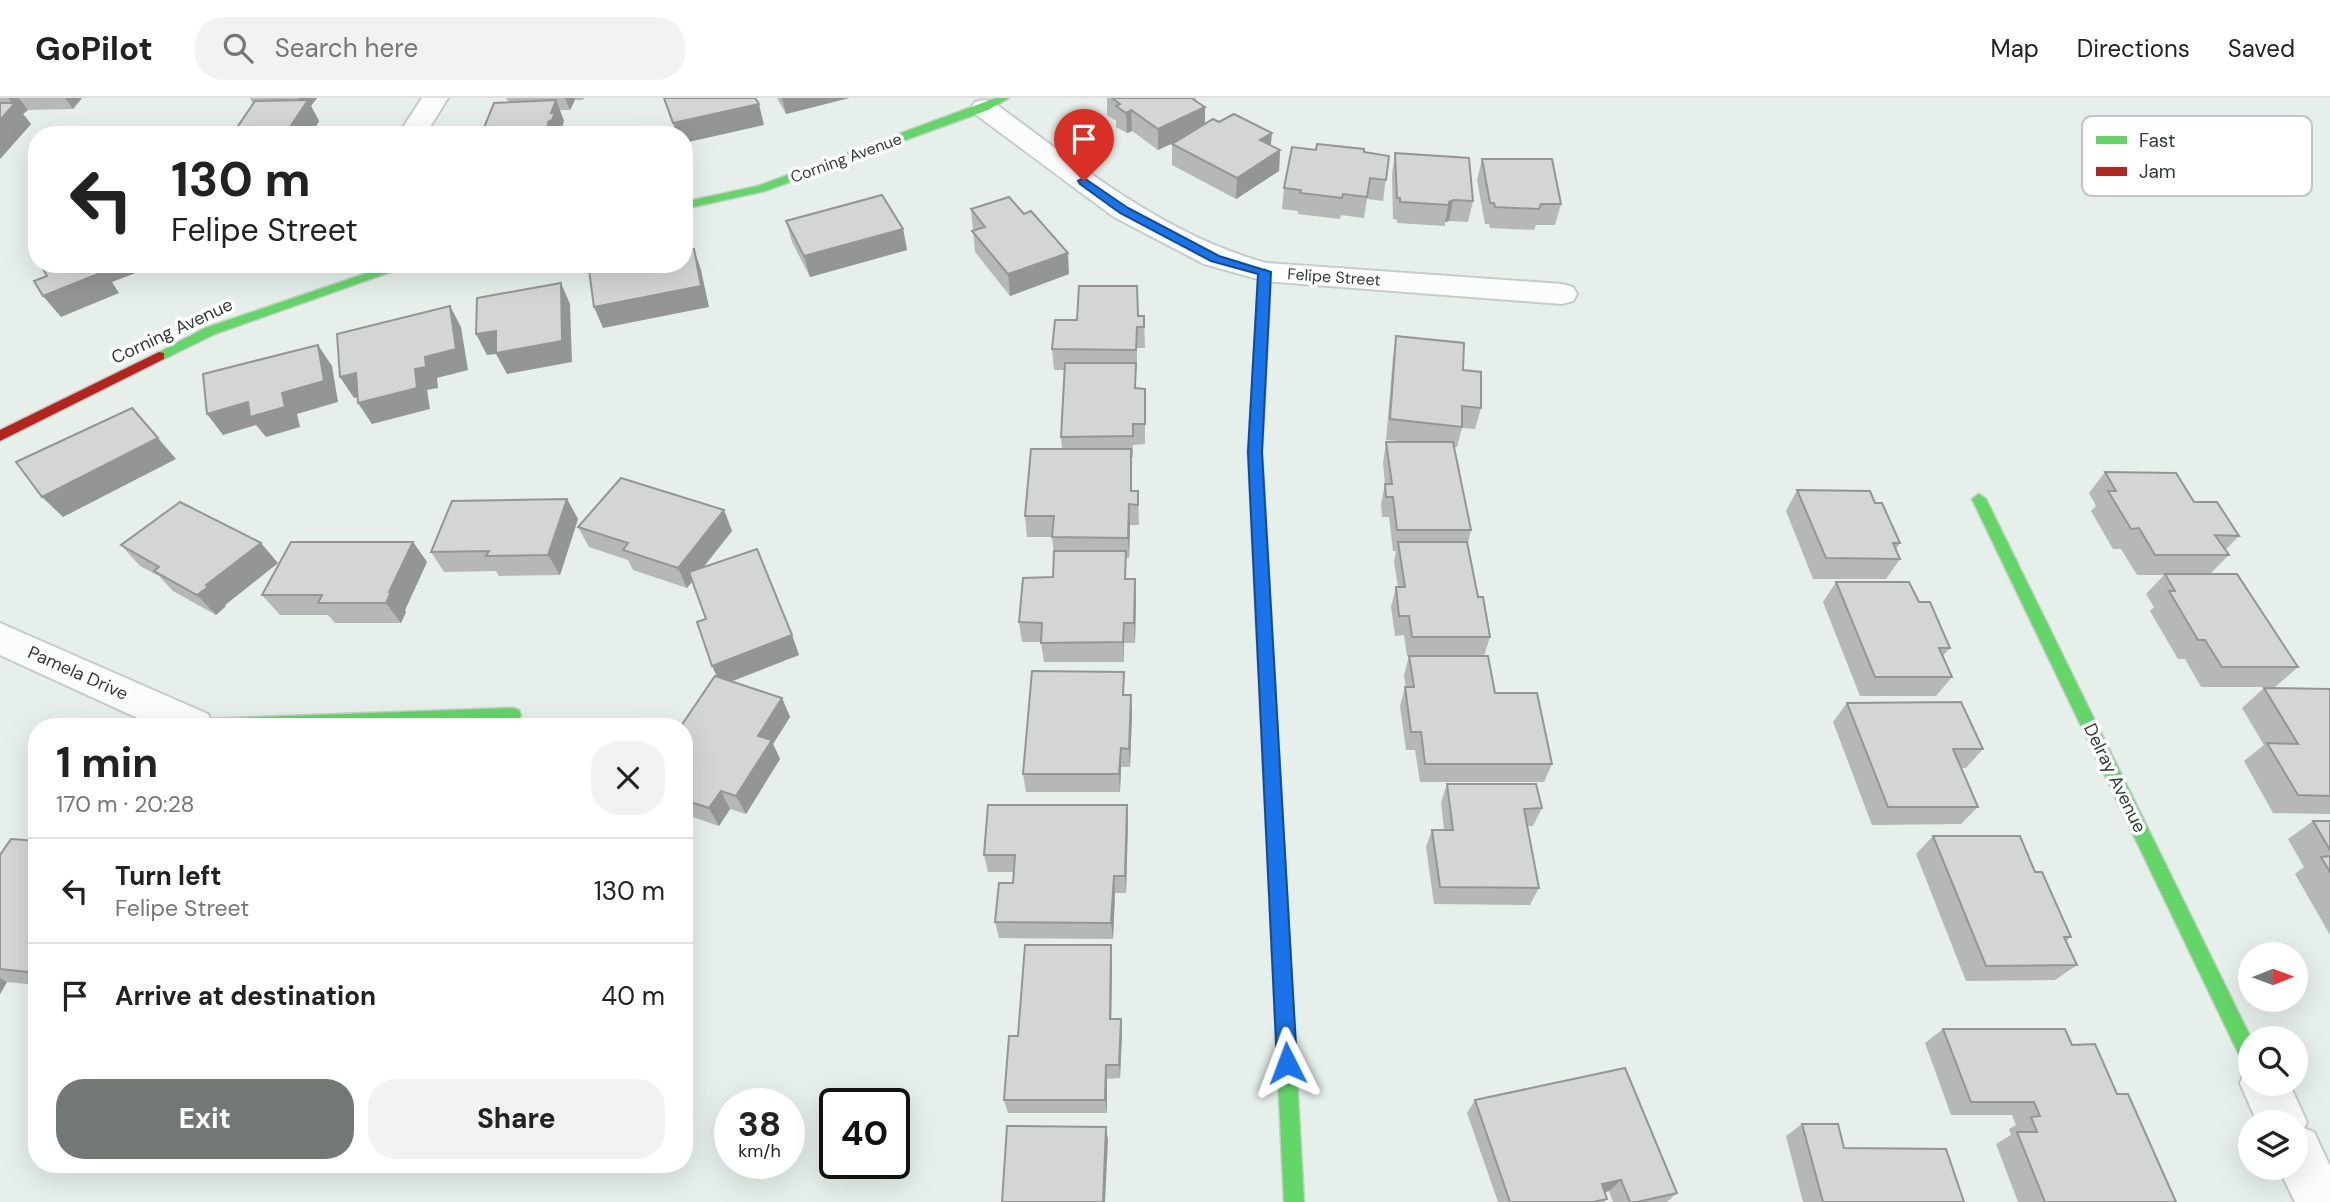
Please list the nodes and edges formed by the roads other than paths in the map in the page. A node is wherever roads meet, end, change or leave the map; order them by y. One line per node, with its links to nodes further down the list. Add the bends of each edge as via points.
1 (435, 98): 3 (street)
2 (994, 103): 4 (street, Corning Avenue, via 761,189); 5 (street, Felipe Street, via 1124,211 1215,258)
3 (417, 126)
4 (693, 204)
5 (1265, 272): 7 (street, Felipe Street); 16 (street, via 1255,452)
6 (373, 273): 8 (street, Corning Avenue, via 210,331)
7 (1562, 294)
8 (0, 436)
9 (1979, 499): 14 (street, Delray Avenue)
10 (0, 638): 12 (street, Pamela Drive)
11 (513, 715): 13 (street)
12 (176, 718)
13 (429, 718)
14 (2238, 1031)
15 (2308, 1175): 17 (street)
16 (1294, 1202)
17 (2321, 1202)

